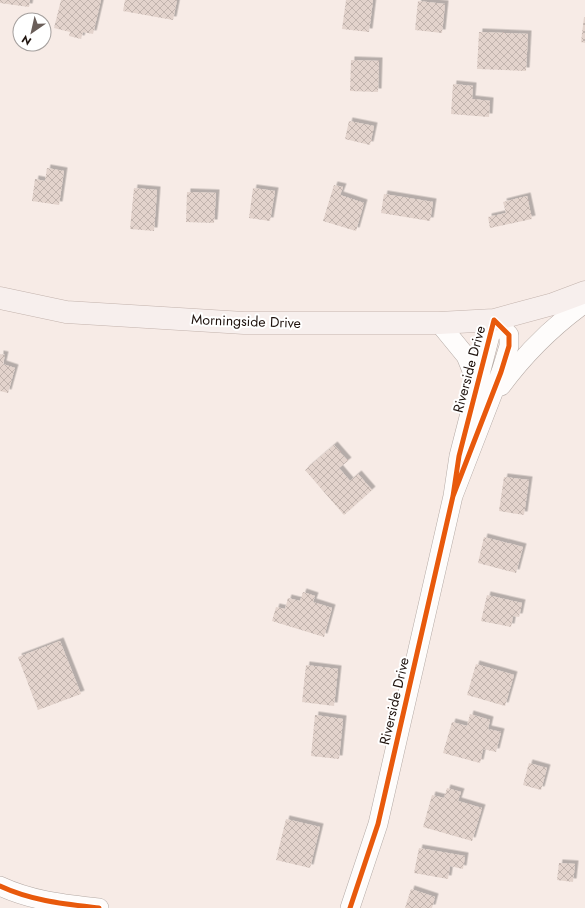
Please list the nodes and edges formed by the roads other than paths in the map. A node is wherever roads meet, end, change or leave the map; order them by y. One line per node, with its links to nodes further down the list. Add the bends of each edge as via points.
1 (585, 292): 4 (main road, Riverside Drive, via 553,304)
2 (0, 298): 5 (main road, Morningside Drive, via 66,312 244,323)
3 (585, 303): 7 (street, via 545,337 512,371)
4 (494, 320): 5 (main road, Morningside Drive); 6 (street, Riverside Drive); 7 (street, Riverside Drive, via 509,335 509,346)
5 (439, 323): 6 (street, via 466,356)
6 (477, 383): 8 (street, Riverside Drive, via 459,456)
7 (489, 402): 8 (street, Riverside Drive)
8 (453, 496): 11 (street, Riverside Drive, via 378,824)
9 (0, 886): 10 (street, via 49,902)
10 (99, 908)
11 (350, 908)

